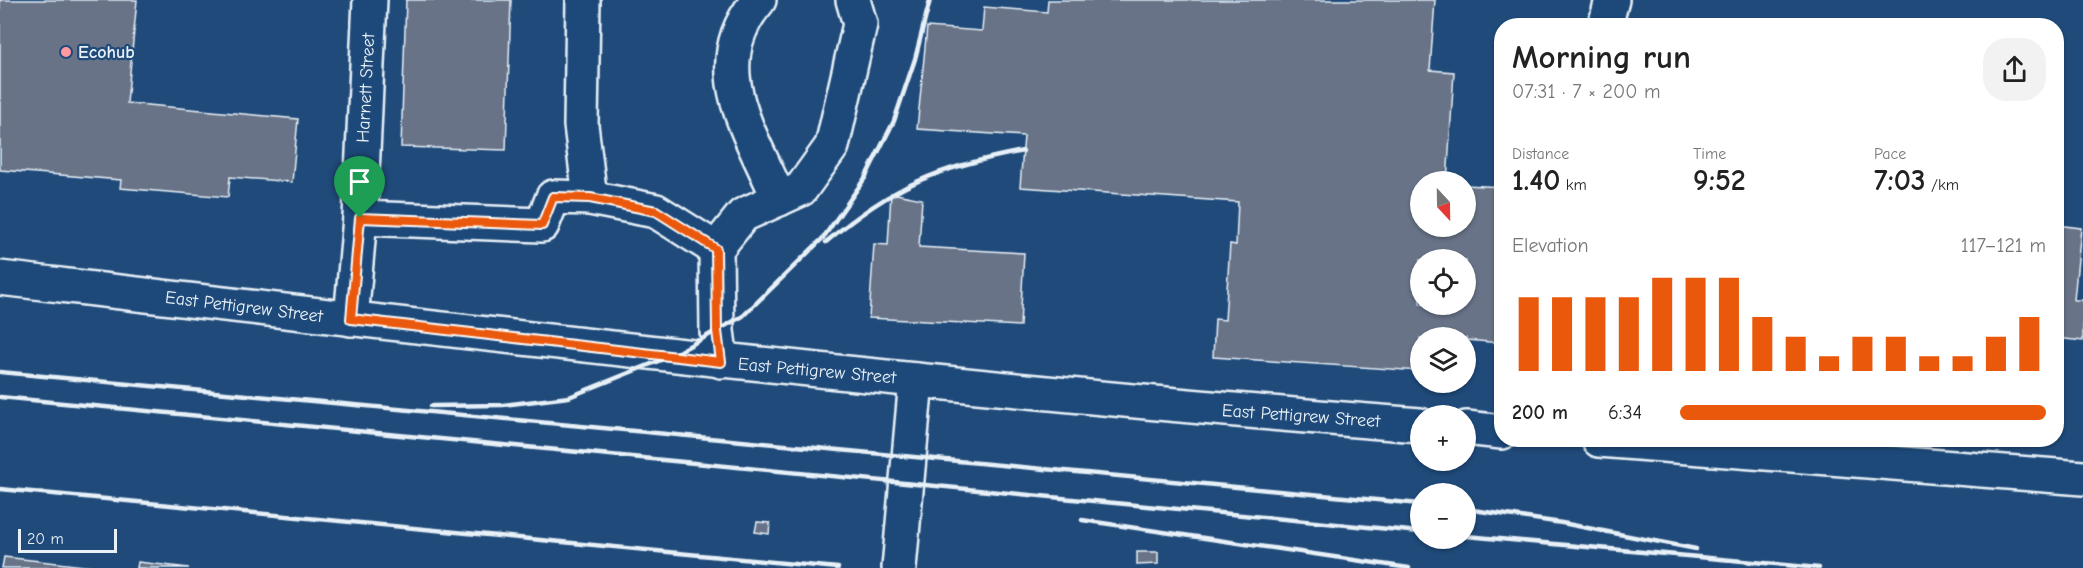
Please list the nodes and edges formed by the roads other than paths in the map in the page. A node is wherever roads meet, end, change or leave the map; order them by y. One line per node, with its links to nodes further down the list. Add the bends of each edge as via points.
1 (370, 0): 9 (street, Harnett Street)
2 (583, 0): 7 (street, via 581,125)
3 (759, 0): 8 (street, via 746,15 731,55 737,104)
4 (853, 0): 8 (street, via 860,24 832,146 801,189)
5 (1612, 0): 6 (street)
6 (1607, 18)
7 (590, 198): 9 (street, via 553,197 542,225); 10 (street, via 656,211)
8 (779, 199): 10 (street, via 743,215)
9 (360, 218): 12 (street, Harnett Street)
10 (716, 249): 13 (street)
11 (0, 278): 12 (street, East Pettigrew Street)
12 (351, 319): 13 (street, East Pettigrew Street)
13 (721, 362): 14 (street, East Pettigrew Street)
14 (916, 380): 15 (street, East Pettigrew Street); 20 (street)
15 (1410, 424)
16 (1476, 429): 17 (street)
17 (1494, 431)
18 (1688, 447): 19 (street)
19 (2083, 478)
20 (899, 568)

